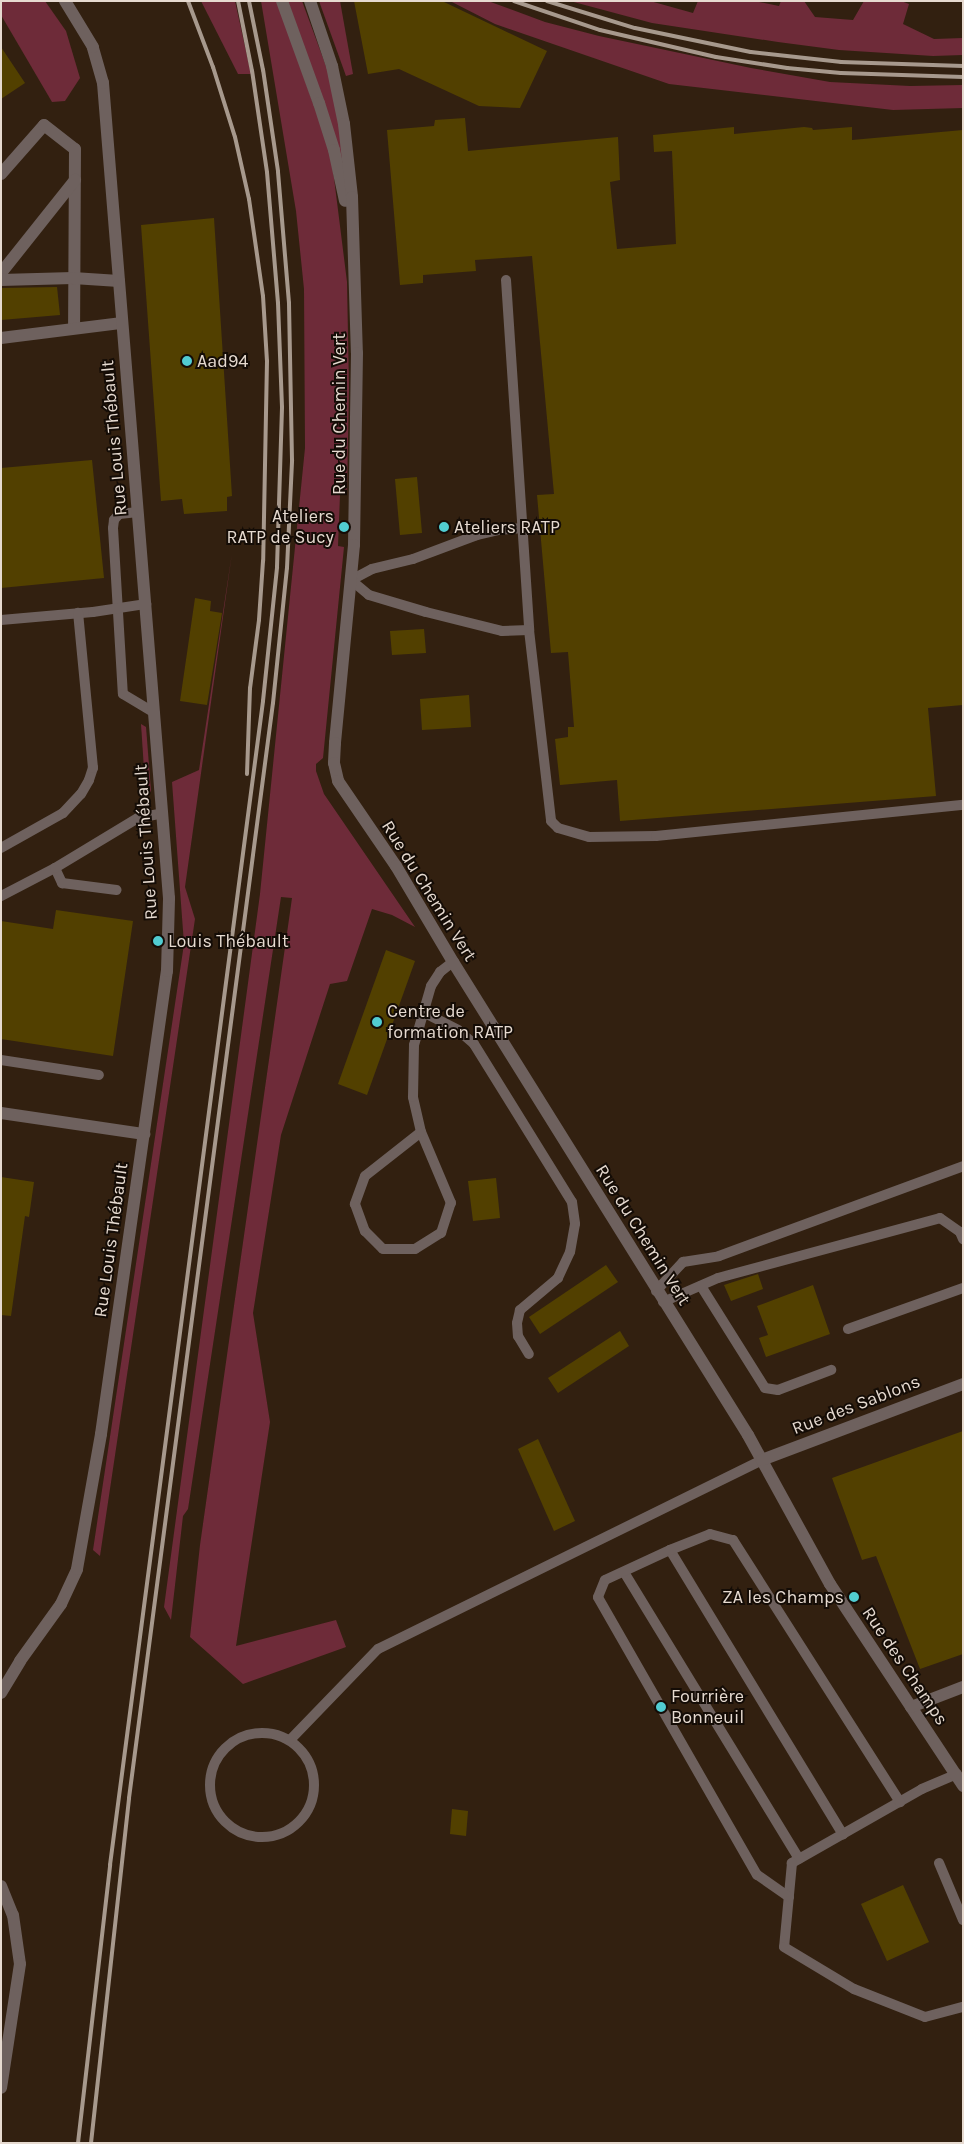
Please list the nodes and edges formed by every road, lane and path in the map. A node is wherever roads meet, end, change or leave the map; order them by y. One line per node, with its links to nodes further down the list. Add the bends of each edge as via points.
1 (65, 1): 11 (street, Rue Louis Thébault, via 85,30 99,61)
2 (282, 1): 6 (street, Rue du Chemin Vert, via 334,150)
3 (310, 1): 6 (street, Rue du Chemin Vert, via 332,66 344,124 352,197)
4 (1, 174): 5 (street, via 44,125 75,149)
5 (75, 180): 7 (street); 8 (street)
6 (353, 266): 17 (street, Rue du Chemin Vert, via 358,424)
7 (1, 273)
8 (73, 278): 9 (street); 11 (street); 13 (street)
9 (1, 280)
10 (506, 280): 16 (lane)
11 (118, 281): 12 (street, Rue Louis Thébault)
12 (122, 323): 13 (street); 15 (street, Rue Louis Thébault)
13 (74, 328): 14 (street)
14 (1, 338)
15 (138, 512): 18 (street, Rue Louis Thébault); 19 (lane, via 119,514 112,528)
16 (522, 528): 17 (lane, via 477,535 413,559 372,569); 22 (lane)
17 (352, 580): 22 (lane, via 369,595 426,612 502,631); 30 (street, Rue du Chemin Vert, via 336,772 342,790 396,866)
18 (146, 604): 19 (lane); 23 (street, Rue Louis Thébault)
19 (117, 608): 20 (lane); 23 (lane, via 122,694)
20 (78, 614): 21 (lane); 26 (lane, via 93,768 81,794 63,813)
21 (1, 620)
22 (529, 630): 24 (lane, via 550,821 558,828 589,837 656,836)
23 (154, 713): 25 (street, Rue Louis Thébault)
24 (963, 805)
25 (163, 813): 27 (lane, via 138,818); 36 (street, Rue Louis Thébault, via 169,898 167,970)
26 (1, 848)
27 (55, 868): 28 (lane, via 62,883); 29 (lane)
28 (117, 890)
29 (1, 896)
30 (453, 962): 31 (lane, via 440,972 431,986); 41 (street, Rue du Chemin Vert)
31 (423, 1012): 35 (lane, via 414,1045 413,1097); 43 (lane, via 458,1030 474,1044 572,1202 575,1224 570,1252 558,1278 520,1310 518,1336)
32 (1, 1060): 33 (lane)
33 (99, 1075)
34 (1, 1113): 36 (street)
35 (421, 1132): 35 (lane, via 451,1203 441,1233 415,1249 383,1249 365,1231 355,1204 365,1176)
36 (144, 1134): 50 (street, Rue Louis Thébault, via 77,1569 60,1604)
37 (963, 1166): 41 (lane, via 719,1256 683,1262)
38 (963, 1239): 39 (lane, via 960,1232 940,1218 718,1278)
39 (700, 1286): 41 (lane); 44 (lane, via 765,1388 778,1390)
40 (963, 1288): 42 (lane)
41 (660, 1296): 46 (street, Rue du Chemin Vert)
42 (848, 1329)
43 (529, 1354)
44 (831, 1370)
45 (963, 1384): 46 (street, Rue des Sablons)
46 (762, 1460): 51 (street, Rue des Champs, via 830,1584); 52 (lane, via 378,1649)
47 (670, 1550): 48 (lane); 55 (lane, via 710,1534 734,1540); 56 (lane)
48 (624, 1572): 57 (lane); 60 (lane, via 605,1580 598,1597 757,1875)
49 (963, 1687): 51 (street)
50 (1, 1693)
51 (911, 1707): 53 (street, Rue des Champs)
52 (290, 1740): 52 (lane, via 274,1733 255,1732 238,1737 224,1748 214,1763 210,1780 211,1798 229,1826 261,1838 293,1827 305,1815 312,1800 311,1766 303,1751)
53 (956, 1774): 54 (street, Rue des Champs); 55 (lane)
54 (963, 1786)
55 (900, 1802): 56 (lane)
56 (844, 1834): 57 (lane)
57 (799, 1859): 60 (lane, via 792,1863)
58 (939, 1863): 61 (lane)
59 (1, 1886): 63 (street, via 13,1915 20,1964)
60 (788, 1898): 62 (lane, via 784,1947 854,1989 925,2017)
61 (963, 1920)
62 (963, 2007)
63 (1, 2088)

